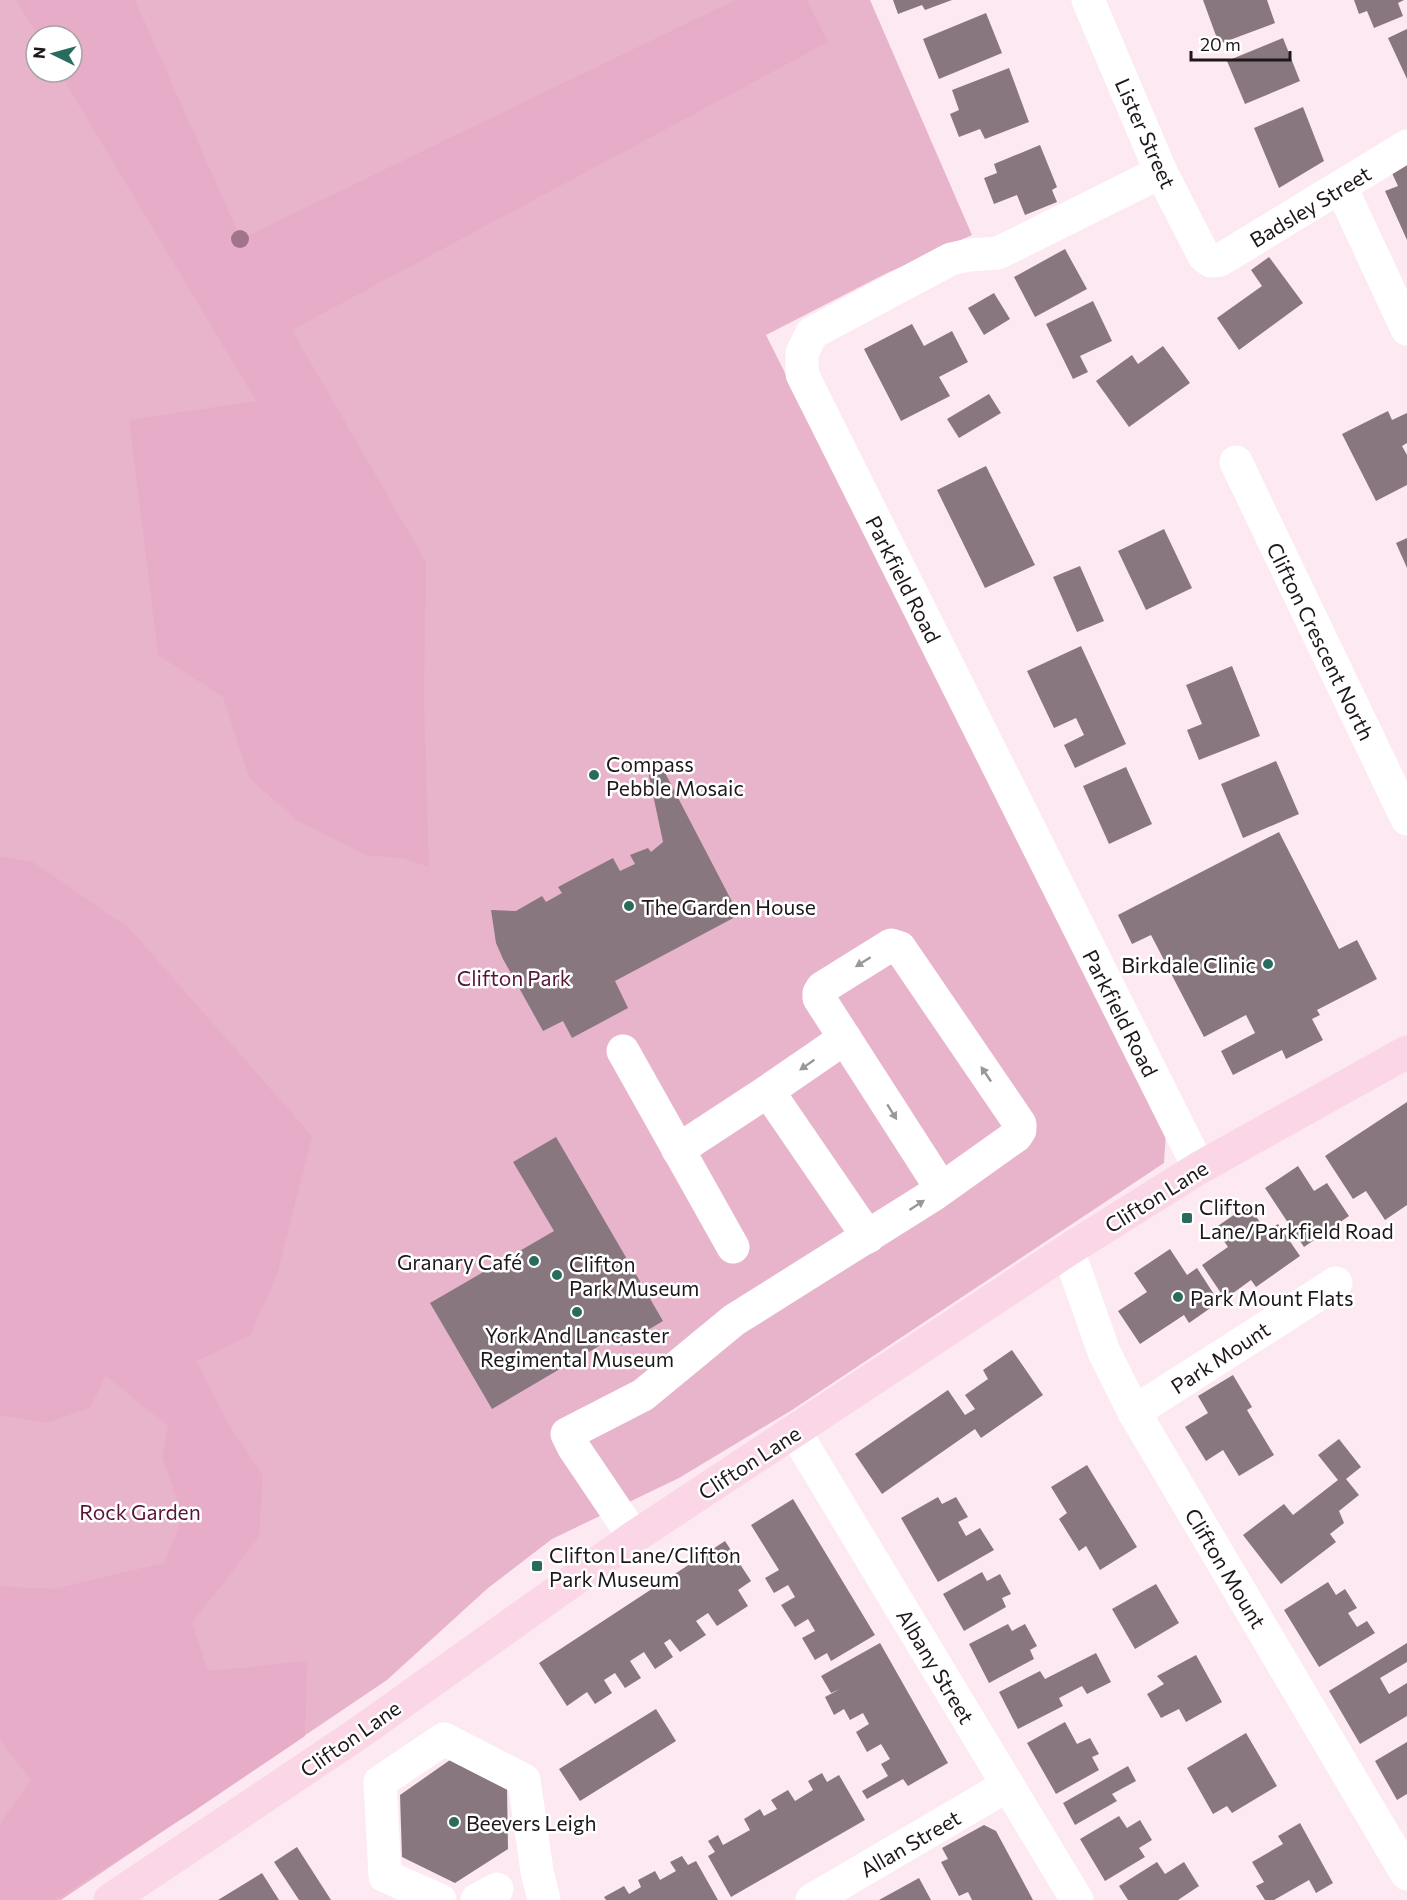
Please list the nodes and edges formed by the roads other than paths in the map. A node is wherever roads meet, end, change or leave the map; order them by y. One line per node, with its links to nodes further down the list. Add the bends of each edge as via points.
1 (1088, 0): 3 (street, Lister Street)
2 (1407, 146): 4 (street, Badsley Street)
3 (1161, 172): 5 (street, Lister Street, via 1204,256); 14 (street, Parkfield Road, via 998,253 951,259 812,333 802,353 802,374)
4 (1341, 187): 5 (street, Badsley Street, via 1220,260); 6 (street)
5 (1211, 261)
6 (1407, 329)
7 (1236, 462): 8 (street, Clifton Crescent North)
8 (1407, 819)
9 (845, 1038): 12 (street, one-way to 12); 15 (street, one-way to 15); 15 (street, one-way to 9, via 1016,1136 1020,1124 897,946 881,951 819,993)
10 (623, 1051): 13 (street)
11 (1407, 1052): 14 (main road, Clifton Lane)
12 (768, 1091): 13 (street); 16 (street)
13 (678, 1150): 17 (street)
14 (1199, 1168): 18 (main road, Clifton Lane)
15 (941, 1188): 16 (street, one-way to 15)
16 (868, 1237): 22 (street, via 734,1320 643,1395 567,1434)
17 (733, 1247)
18 (1068, 1250): 20 (street, Clifton Mount, via 1104,1353); 21 (main road, Clifton Lane)
19 (1336, 1283): 20 (street, Park Mount)
20 (1134, 1412): 24 (street, Clifton Mount)
21 (795, 1432): 22 (main road, Clifton Lane); 23 (street, Albany Street)
22 (634, 1537): 25 (main road, Clifton Lane, via 356,1735)
23 (1008, 1785): 28 (street, Allan Street); 29 (street, Albany Street)
24 (1407, 1874)
25 (110, 1900)
26 (440, 1900): 27 (street, via 385,1876 380,1782 444,1739 525,1780)
27 (543, 1900)
28 (812, 1900)
29 (1077, 1900)

